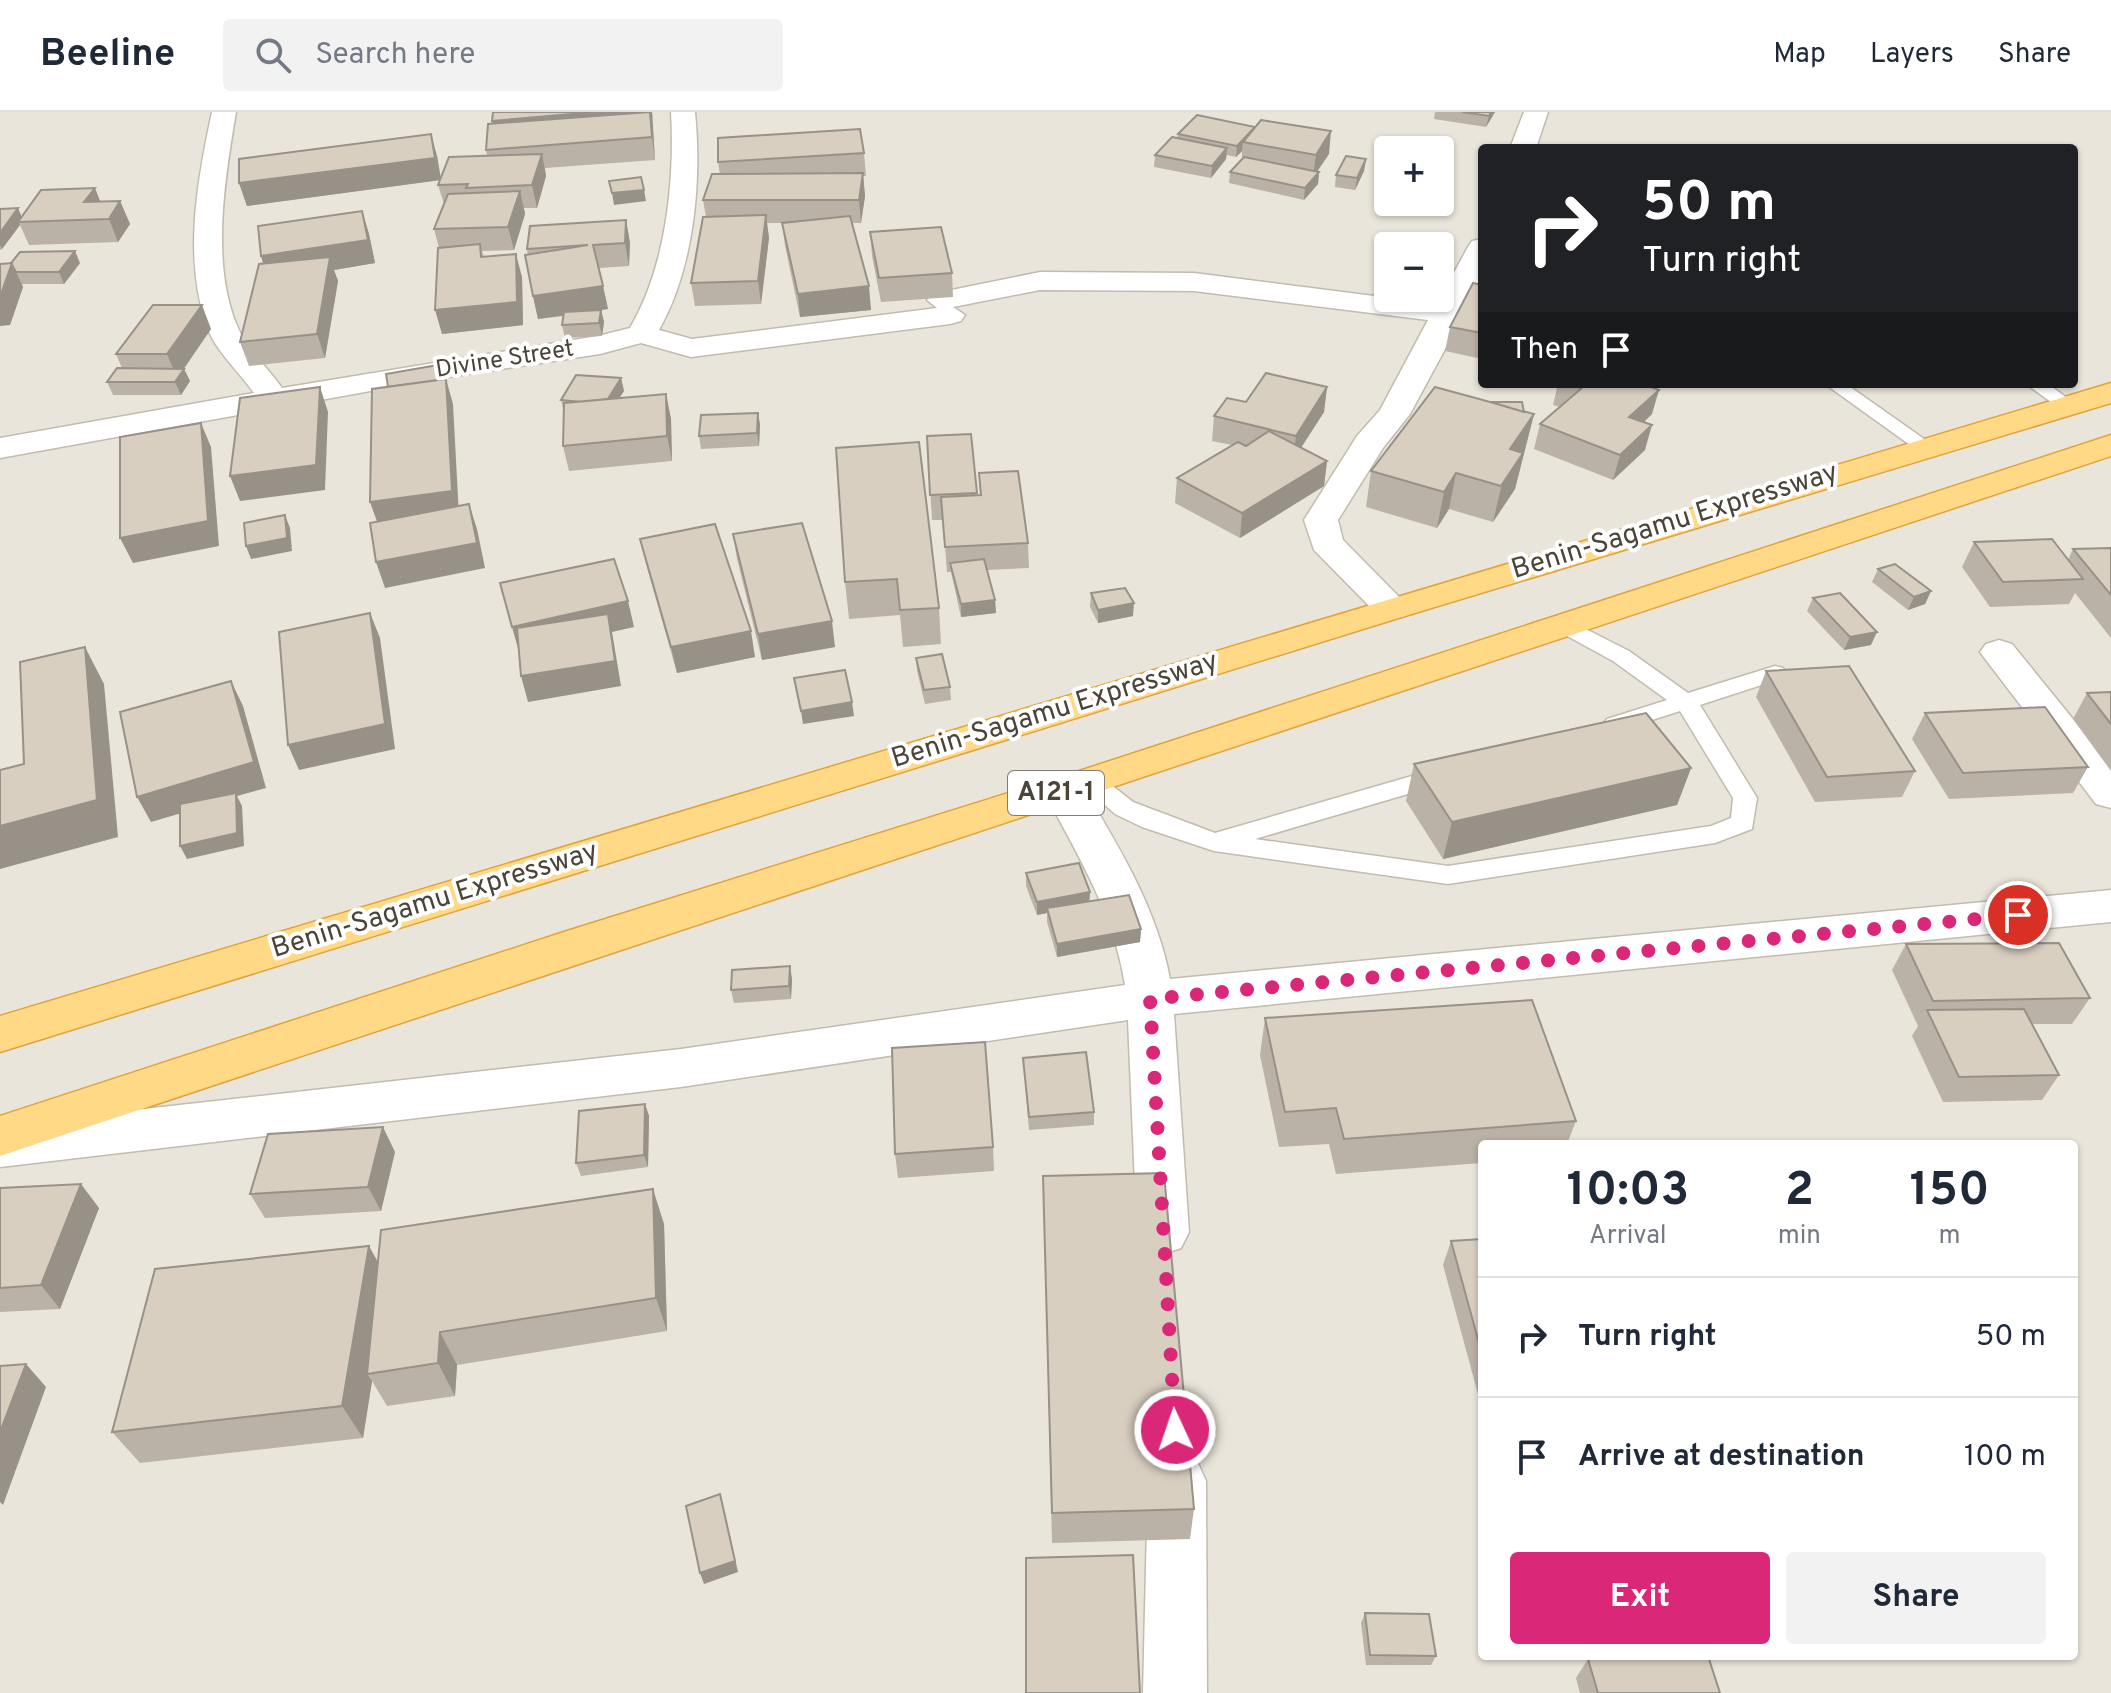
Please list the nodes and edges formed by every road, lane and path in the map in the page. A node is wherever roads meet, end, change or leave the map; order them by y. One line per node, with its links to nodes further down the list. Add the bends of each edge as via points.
1 (224, 112): 11 (street, via 209,190 209,265 223,329)
2 (683, 112): 7 (street, via 687,141 680,214 653,316)
3 (1536, 112): 4 (street)
4 (1524, 144)
5 (1478, 255): 6 (street)
6 (1449, 314): 7 (street, via 1194,282 1040,281 946,308 691,348); 16 (street, via 1394,414 1369,443 1321,520 1326,543)
7 (641, 334): 11 (street, Divine Street)
8 (1840, 388): 14 (lane)
9 (2041, 388): 12 (lane)
10 (2111, 393): 12 (highway, Benin-Sagamu Expressway)
11 (275, 400): 15 (street, Divine Street)
12 (2069, 406): 14 (highway, Benin-Sagamu Expressway)
13 (2111, 445): 17 (highway, A121-1)
14 (1924, 446): 16 (highway, Benin-Sagamu Expressway)
15 (0, 448)
16 (1392, 608): 28 (highway, Benin-Sagamu Expressway)
17 (1566, 626): 20 (lane, via 1621,656); 23 (highway, A121-1)
18 (1999, 652): 24 (street)
19 (1775, 673): 20 (lane)
20 (1687, 703): 21 (lane); 25 (lane, via 1745,798 1743,823 1715,834 1448,875)
21 (1595, 730)
22 (1473, 766): 25 (lane)
23 (1078, 786): 25 (lane, via 1151,821); 27 (street, via 1141,945); 29 (highway, A121-1)
24 (2111, 794)
25 (1214, 842)
26 (2111, 906): 27 (street)
27 (1150, 999): 30 (street, via 681,1068); 31 (street)
28 (0, 1034)
29 (0, 1136)
30 (0, 1146)
31 (1166, 1286)
32 (1175, 1429): 33 (street)
33 (1175, 1693)

